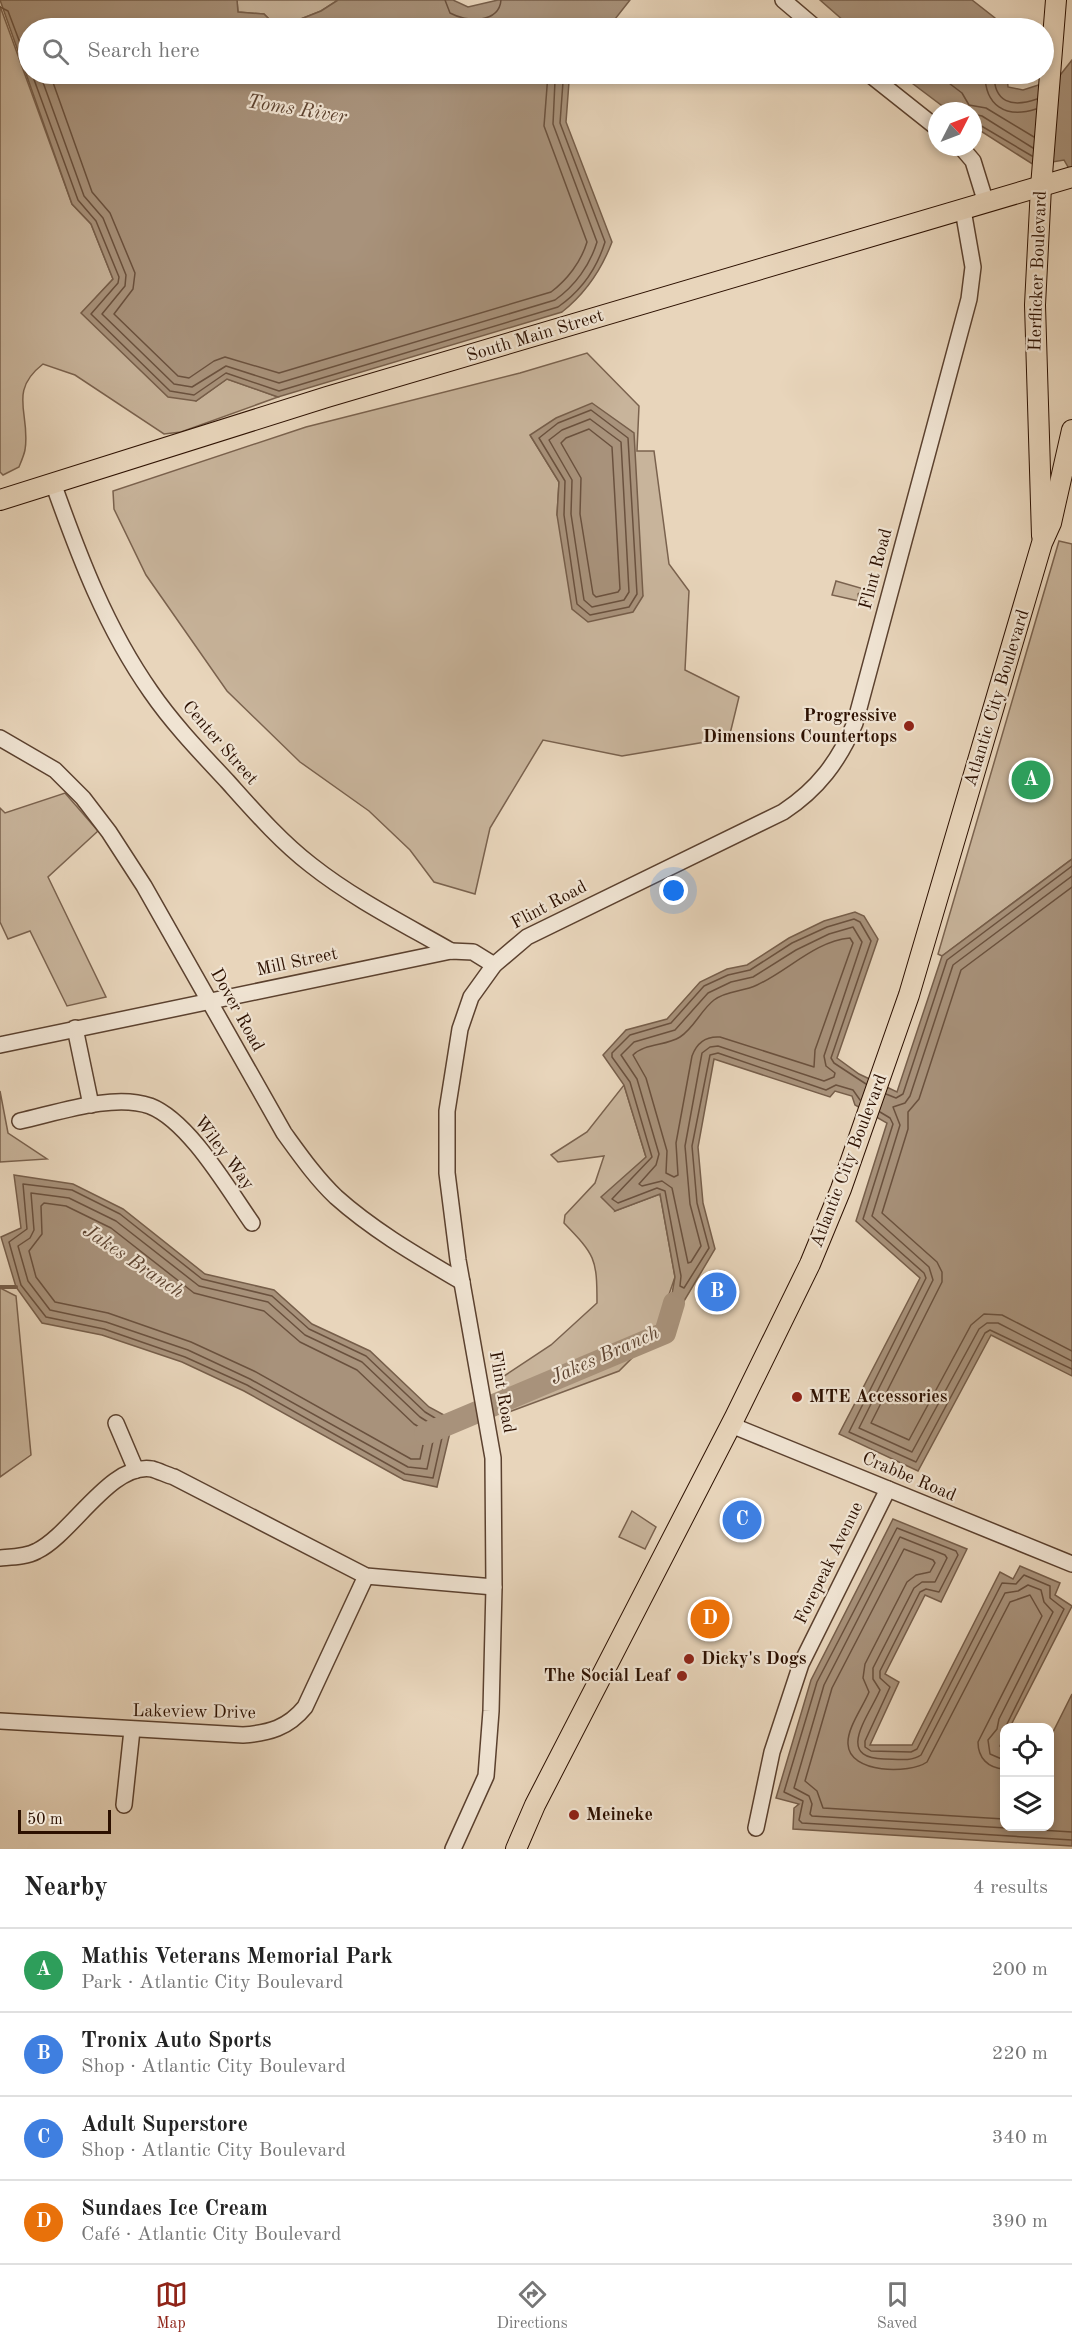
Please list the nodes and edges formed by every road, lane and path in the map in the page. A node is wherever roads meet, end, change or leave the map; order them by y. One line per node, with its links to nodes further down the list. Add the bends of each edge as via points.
1 (783, 0): 3 (street)
2 (1056, 0): 4 (main road, Herflicker Boulevard)
3 (804, 18)
4 (1054, 22)
5 (882, 84): 7 (street)
6 (1049, 84): 9 (main road, Herflicker Boulevard)
7 (928, 121)
8 (969, 156): 11 (street)
9 (1042, 178): 10 (main road, South Main Street); 11 (main road, South Main Street); 16 (main road, Herflicker Boulevard, via 1035,350)
10 (1068, 178)
11 (986, 203): 12 (main road, South Main Street)
12 (963, 210): 14 (main road, South Main Street, via 327,397); 19 (street, Flint Road, via 973,267 969,299 855,723 843,752 815,788 783,812 549,925 510,949)
13 (1072, 430): 16 (main road, Atlantic City Boulevard, via 1051,523)
14 (53, 483): 15 (main road, South Main Street); 18 (street, Center Street, via 78,552 124,651 190,741 272,831 311,866)
15 (0, 500)
16 (1042, 543): 28 (main road, Atlantic City Boulevard, via 981,756 861,1134 810,1264)
17 (0, 738): 20 (street, Dover Road, via 55,770 83,798 144,886)
18 (451, 951): 19 (street, Mill Street, via 473,952); 20 (street, Mill Street)
19 (494, 965): 26 (street, Flint Road, via 471,997 460,1029 447,1111 449,1205)
20 (210, 1000): 21 (street, Mill Street); 26 (street, Dover Road, via 284,1133 309,1167 335,1196 366,1221)
21 (75, 1028): 22 (street, Mill Street); 23 (street)
22 (0, 1045)
23 (91, 1105): 24 (street, Wiley Way); 25 (street, Wiley Way, via 133,1103 168,1116 185,1131)
24 (20, 1121)
25 (252, 1223)
26 (462, 1282): 34 (street, Flint Road, via 493,1458)
27 (116, 1424): 29 (street)
28 (731, 1425): 30 (street, Crabbe Road); 40 (main road, Atlantic City Boulevard)
29 (136, 1470): 31 (street, via 103,1491 56,1539 28,1555); 33 (street, via 151,1469 174,1477)
30 (888, 1489): 32 (street, Crabbe Road); 38 (street, Forepeak Avenue, via 801,1664 772,1752)
31 (0, 1558)
32 (1072, 1564)
33 (366, 1576): 34 (street); 36 (street, Lakeview Drive, via 305,1707 292,1721 278,1730 243,1735)
34 (494, 1587): 39 (street, Flint Road, via 486,1776)
35 (0, 1721): 36 (street, Lakeview Drive)
36 (132, 1730): 37 (street)
37 (124, 1805)
38 (756, 1828)
39 (456, 1842)
40 (516, 1849)

